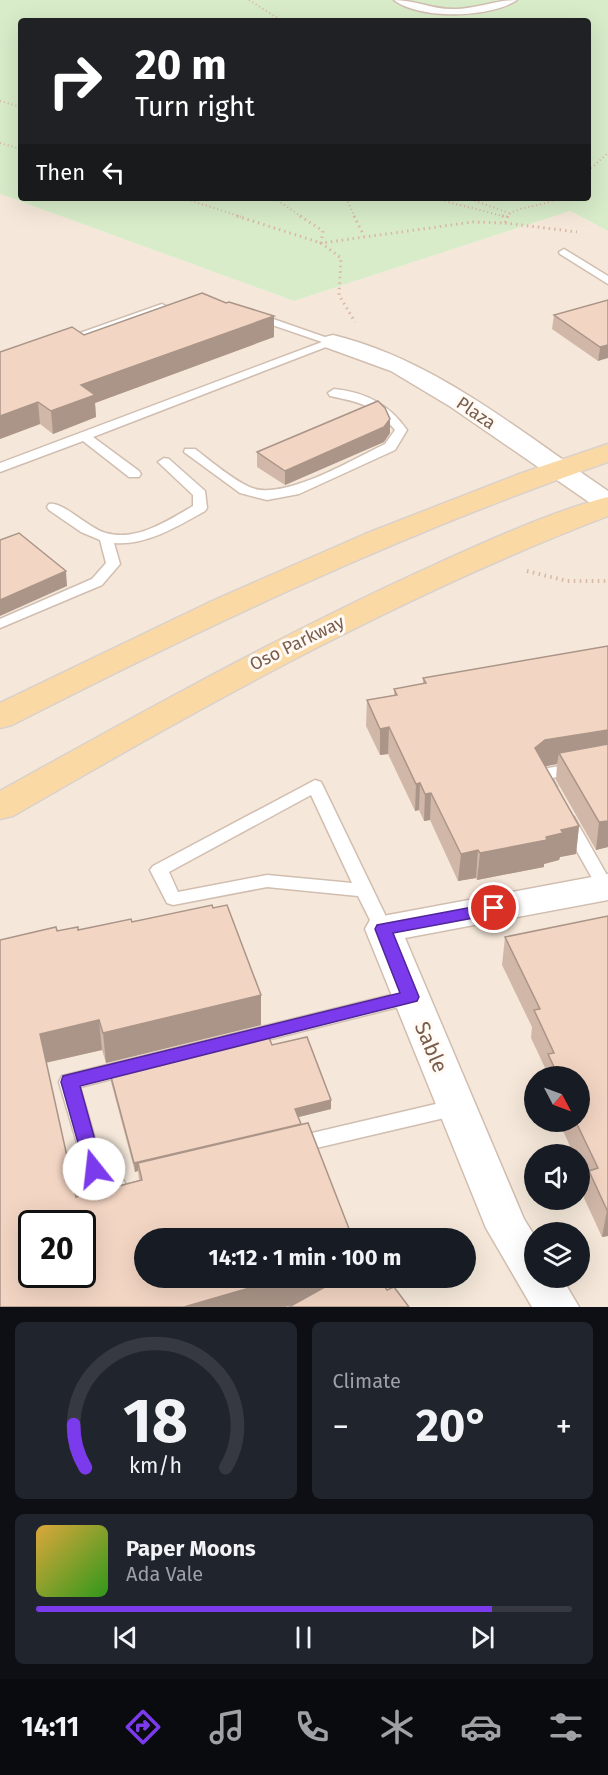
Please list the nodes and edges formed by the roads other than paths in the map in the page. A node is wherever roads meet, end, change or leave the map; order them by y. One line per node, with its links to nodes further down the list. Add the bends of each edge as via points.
1 (398, 0): 2 (lane, via 424,9 463,12)
2 (513, 0)
3 (564, 252): 4 (lane)
4 (608, 280)
5 (174, 304): 7 (lane)
6 (248, 314): 8 (lane)
7 (54, 344)
8 (338, 344): 10 (lane); 15 (street, Plaza, via 399,366)
9 (334, 393): 11 (lane, via 355,394 391,415 401,430 390,447 294,491 267,496 245,490)
10 (84, 436): 14 (lane); 16 (lane)
11 (190, 452)
12 (608, 453): 15 (main road)
13 (164, 462): 19 (lane, via 200,494 200,508 127,540)
14 (0, 468)
15 (558, 470): 17 (street, Plaza); 21 (main road, via 346,552)
16 (134, 474)
17 (608, 505): 23 (main road, Oso Parkway, via 495,549 238,672)
18 (54, 507): 19 (lane, via 83,528)
19 (106, 538): 20 (lane, via 113,564 97,582)
20 (0, 624)
21 (0, 717)
22 (608, 763): 24 (lane, via 542,774)
23 (0, 807)
24 (607, 889): 26 (street)
25 (365, 890): 25 (lane, via 315,786 159,870 173,899 267,881); 26 (lane)
26 (383, 929): 27 (street, Sable)
27 (411, 997): 28 (street, Sable); 30 (lane, via 69,1082 100,1191)
28 (457, 1107): 29 (lane); 31 (street, Sable, via 507,1228)
29 (273, 1151)
30 (135, 1183)
31 (524, 1256)
32 (544, 1288): 33 (street)
33 (557, 1307)

